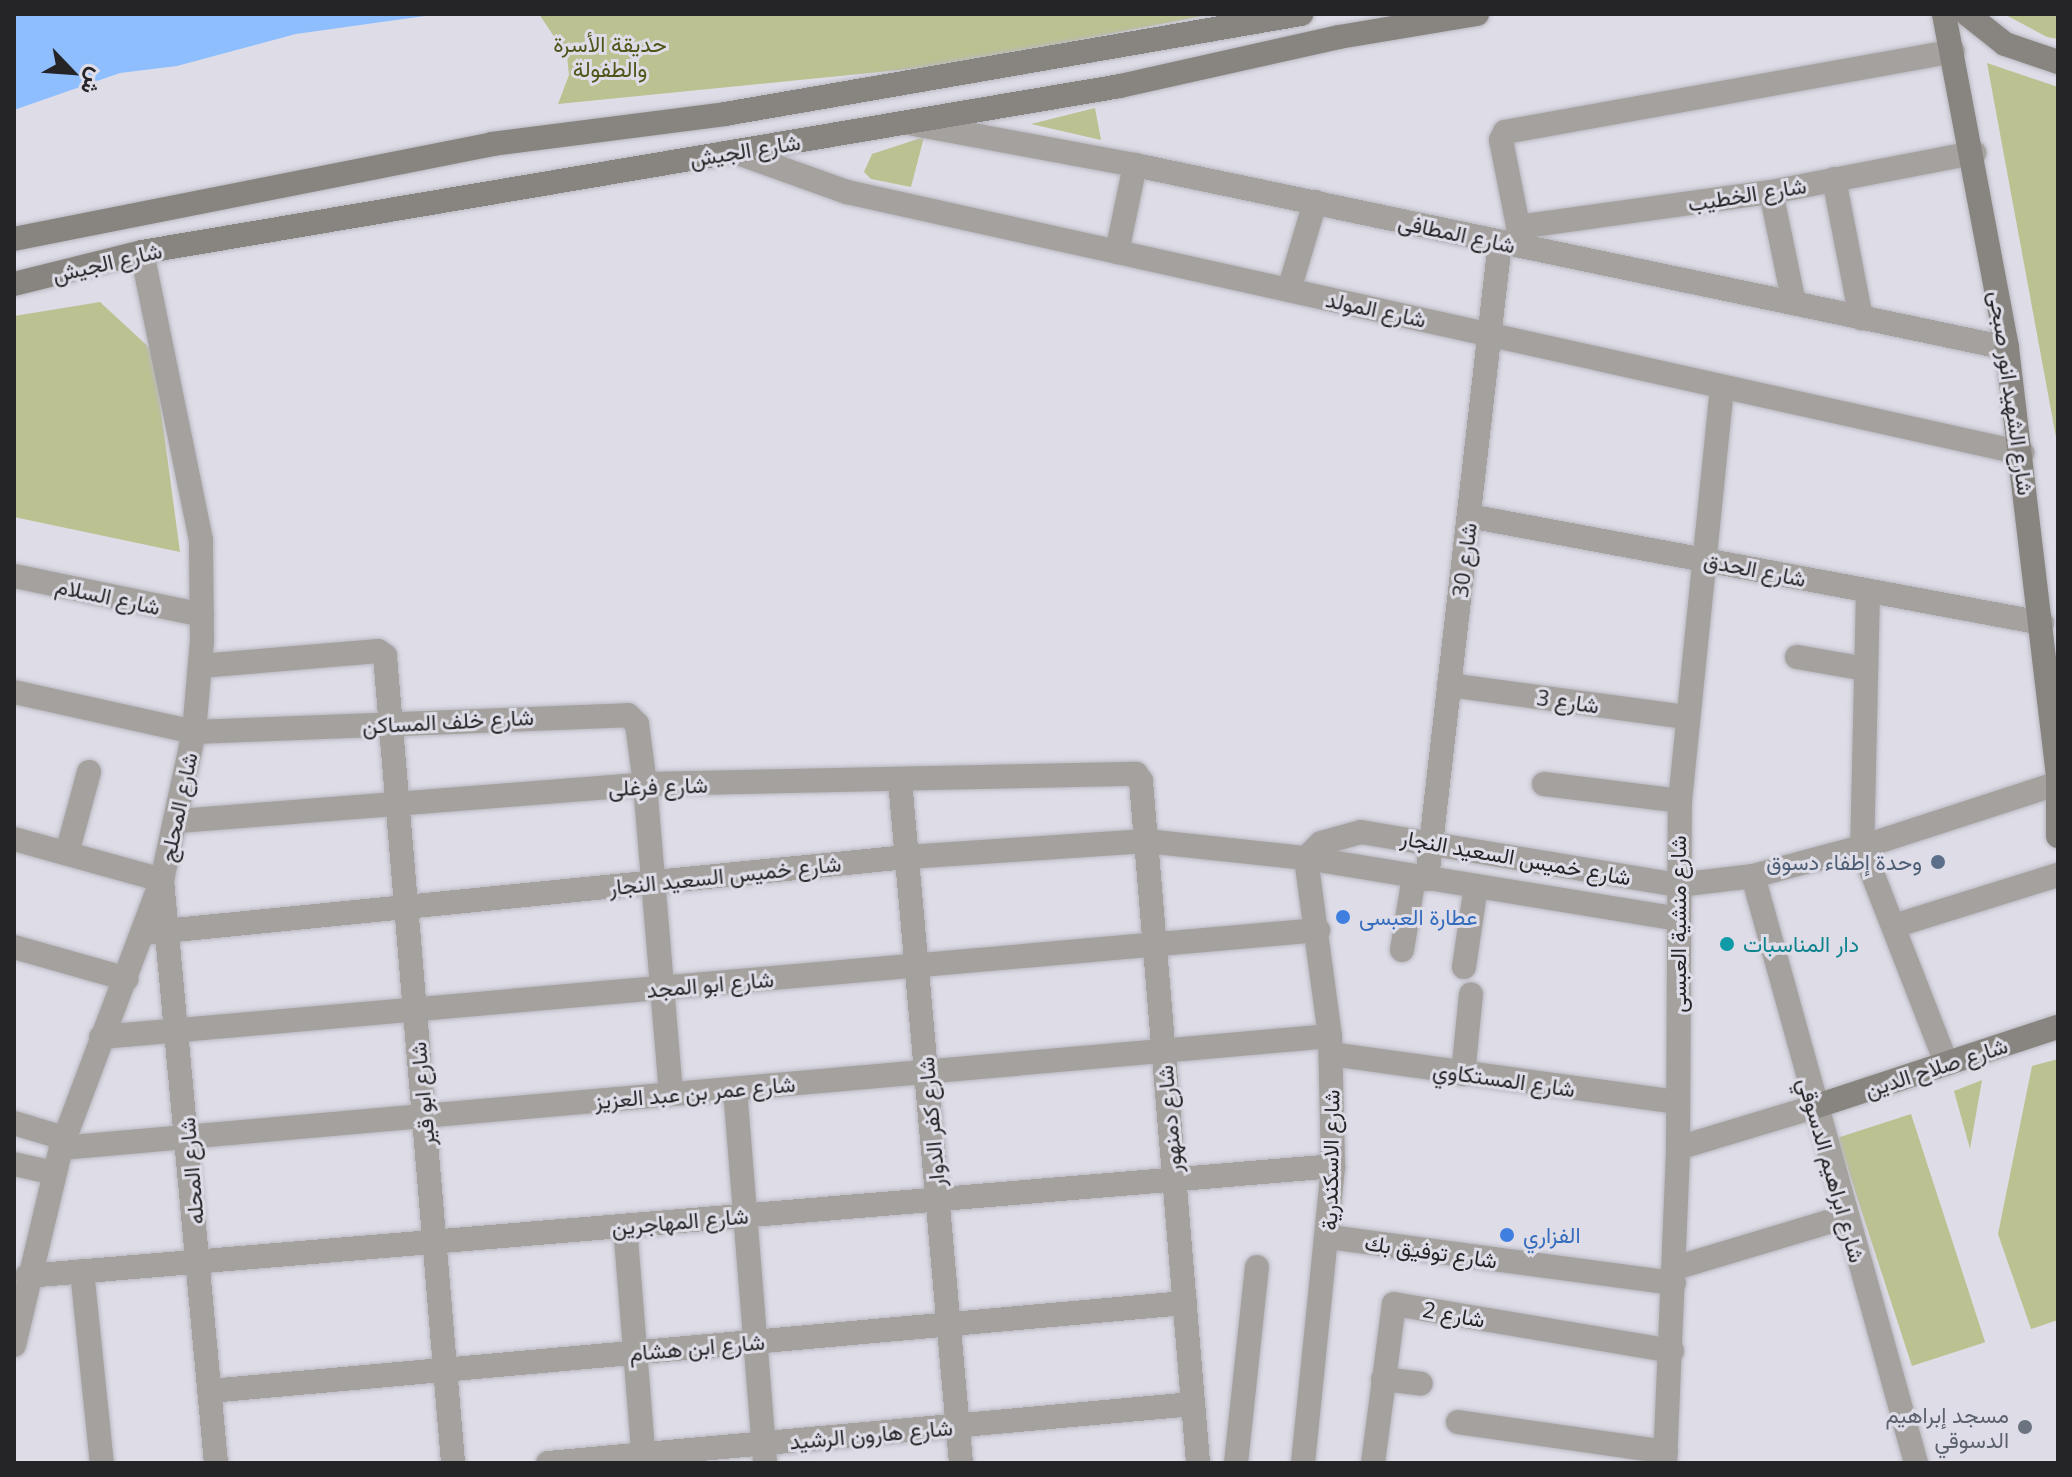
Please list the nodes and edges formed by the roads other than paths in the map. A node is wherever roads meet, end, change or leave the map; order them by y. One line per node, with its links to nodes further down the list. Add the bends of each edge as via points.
1 (1301, 14): 15 (main road, شارع الجيش, via 725,114 492,144)
2 (1477, 14): 7 (main road, شارع الجيش, via 1339,37 1120,86)
3 (1944, 14): 5 (main road, شارع الشهيد انور صبحى)
4 (1967, 14): 6 (main road, via 2005,44)
5 (1953, 51): 9 (main road, شارع الشهيد انور صبحى); 14 (street, شارع 30, via 1505,132 1501,140)
6 (2058, 62)
7 (906, 122): 8 (main road, شارع الجيش); 10 (street, شارع المطافى)
8 (735, 152): 16 (main road, شارع الجيش); 17 (street, شارع المولد, via 847,192)
9 (1974, 153): 11 (street, شارع الخطيب); 23 (main road, شارع الشهيد انور صبحى)
10 (1135, 165): 13 (street, شارع المطافى); 17 (street)
11 (1834, 179): 12 (street, شارع الخطيب); 21 (street)
12 (1771, 192): 14 (street, شارع الخطيب); 20 (street)
13 (1315, 202): 14 (street, شارع المطافى); 19 (street)
14 (1514, 238): 20 (street, شارع المطافى); 22 (street, شارع 30)
15 (14, 239)
16 (142, 252): 18 (main road, شارع الجيش); 30 (street, شارع المحلج, via 201,540)
17 (1117, 252): 19 (street, شارع المولد)
18 (14, 284)
19 (1289, 290): 22 (street, شارع المولد)
20 (1794, 303): 21 (street, شارع المطافى)
21 (1861, 318): 23 (street, شارع المطافى)
22 (1490, 334): 24 (street, شارع المولد); 26 (street, شارع 30)
23 (2007, 348): 25 (main road, شارع الشهيد انور صبحى)
24 (1722, 387): 25 (street, شارع المولد); 27 (street, شارع منشية العبسى)
25 (2022, 453): 31 (main road, شارع الشهيد انور صبحى)
26 (1469, 516): 27 (street, شارع الحدق); 35 (street, شارع 30)
27 (1702, 558): 29 (street, شارع الحدق); 37 (street, شارع منشية العبسى)
28 (14, 576): 30 (street, شارع السلام)
29 (1868, 591): 31 (street, شارع الحدق); 34 (street)
30 (202, 615): 33 (street, شارع المحلج)
31 (2042, 623): 42 (main road, شارع الشهيد انور صبحى)
32 (1797, 657): 34 (street)
33 (200, 666): 38 (street, شارع ابو قير, via 381,652); 39 (street, شارع المحلج)
34 (1866, 669): 53 (street)
35 (1449, 685): 37 (street, شارع 3); 52 (street, شارع 30)
36 (14, 692): 39 (street, شارع خلف المساكن)
37 (1687, 717): 46 (street, شارع منشية العبسى)
38 (392, 724): 39 (street, شارع خلف المساكن); 44 (street, شارع خلف المساكن, via 622,713 637,724); 47 (street, شارع ابو قير)
39 (194, 732): 48 (street, شارع المحلج)
40 (89, 772): 54 (street)
41 (1138, 775): 43 (street, شارع فرغلى); 51 (street, شارع دمنهور)
42 (2057, 779): 49 (main road, شارع الشهيد انور صبحى); 53 (street, شارع خميس السعيد النجار)
43 (900, 781): 44 (street, شارع فرغلى); 55 (street, شارع كفر الدوار)
44 (645, 784): 47 (street, شارع فرغلى); 61 (street, شارع خلف المساكن)
45 (1544, 784): 46 (street)
46 (1680, 801): 62 (street, شارع منشية العبسى)
47 (399, 806): 48 (street, شارع فرغلى); 64 (street, شارع ابو قير)
48 (178, 821): 60 (street, شارع المحلج)
49 (2058, 836)
50 (14, 839): 54 (street)
51 (1146, 841): 55 (street, شارع خميس السعيد النجار); 56 (street, شارع خميس السعيد النجار); 69 (street, شارع دمنهور)
52 (1431, 841): 56 (street, شارع خميس السعيد النجار, via 1347,833 1321,843); 59 (street, شارع 30); 62 (street, شارع خميس السعيد النجار)
53 (1862, 847): 58 (street, شارع خميس السعيد النجار); 66 (street)
54 (67, 853): 60 (street)
55 (907, 857): 61 (street, شارع خميس السعيد النجار); 72 (street, شارع كفر الدوار)
56 (1306, 858): 59 (street, شارع خميس السعيد النجار); 67 (street, شارع الاسكندرية)
57 (2058, 875): 66 (street)
58 (1753, 876): 62 (street, شارع خميس السعيد النجار); 89 (street, شارع ابراهيم الدسوقي)
59 (1420, 878): 63 (street, شارع خميس السعيد النجار); 71 (street, شارع 30)
60 (162, 880): 68 (street, شارع المحلج)
61 (653, 882): 64 (street, شارع خميس السعيد النجار); 75 (street, شارع خلف المساكن)
62 (1678, 885): 65 (street, شارع منشية العبسى)
63 (1476, 886): 65 (street, شارع خميس السعيد النجار); 73 (street)
64 (407, 909): 68 (street, شارع خميس السعيد النجار); 77 (street, شارع ابو قير)
65 (1678, 919): 88 (street, شارع منشية العبسى)
66 (1894, 926): 83 (street)
67 (1318, 930): 69 (street, شارع ابو المجد); 81 (street, شارع الاسكندرية)
68 (156, 931): 74 (street, شارع المحلج); 79 (street, شارع المحله)
69 (1155, 942): 72 (street, شارع ابو المجد); 82 (street, شارع دمنهور)
70 (14, 947): 74 (street)
71 (1402, 950)
72 (917, 965): 75 (street, شارع ابو المجد); 84 (street, شارع كفر الدوار)
73 (1464, 967)
74 (127, 979): 80 (street, شارع المحلج)
75 (661, 989): 77 (street, شارع ابو المجد); 87 (street, شارع خلف المساكن)
76 (1471, 994): 85 (street)
77 (416, 1010): 79 (street, شارع ابو المجد); 90 (street, شارع ابو قير)
78 (2058, 1027): 83 (main road, شارع صلاح الدين)
79 (179, 1030): 80 (street, شارع ابو المجد); 92 (street, شارع المحله)
80 (101, 1037): 93 (street, شارع المحلج)
81 (1330, 1045): 82 (street, شارع عمر بن عبد العزيز); 85 (street, شارع المستكاوي); 96 (street, شارع الاسكندرية)
82 (1163, 1051): 84 (street, شارع عمر بن عبد العزيز); 98 (street, شارع دمنهور)
83 (1946, 1063): 89 (main road, شارع صلاح الدين)
84 (926, 1072): 86 (street, شارع عمر بن عبد العزيز); 99 (street, شارع كفر الدوار)
85 (1463, 1074): 88 (street, شارع المستكاوي)
86 (735, 1089): 87 (street, شارع عمر بن عبد العزيز); 100 (street)
87 (671, 1094): 90 (street, شارع عمر بن عبد العزيز)
88 (1677, 1102): 94 (street, شارع منشية العبسى)
89 (1814, 1107): 94 (street); 101 (street, شارع ابراهيم الدسوقي)
90 (424, 1116): 92 (street, شارع عمر بن عبد العزيز); 104 (street, شارع ابو قير)
91 (14, 1123): 93 (street)
92 (188, 1137): 93 (street, شارع عمر بن عبد العزيز); 106 (street, شارع المحله)
93 (63, 1143): 97 (street, شارع المحلج)
94 (1678, 1148): 109 (street, شارع منشية العبسى)
95 (14, 1164): 97 (street)
96 (1333, 1166): 98 (street, شارع المهاجرين); 103 (street, شارع الاسكندرية)
97 (54, 1173): 105 (street, شارع المحلج)
98 (1174, 1179): 99 (street, شارع المهاجرين); 111 (street, شارع دمنهور)
99 (938, 1200): 100 (street, شارع المهاجرين); 112 (street, شارع كفر الدوار)
100 (745, 1216): 102 (street, شارع المهاجرين); 113 (street)
101 (1845, 1217): 109 (street); 136 (street, شارع ابراهيم الدسوقي)
102 (625, 1226): 104 (street, شارع المهاجرين); 116 (street)
103 (1329, 1237): 109 (street, شارع توفيق بك); 134 (street, شارع الاسكندرية)
104 (434, 1242): 106 (street, شارع المهاجرين); 117 (street, شارع ابو قير)
105 (23, 1247): 110 (street, شارع المحلج)
106 (199, 1262): 108 (street, شارع المهاجرين); 120 (street, شارع المحله)
107 (1257, 1267): 133 (street)
108 (82, 1271): 110 (street, شارع المهاجرين); 127 (street)
109 (1675, 1275): 115 (street, شارع منشية العبسى)
110 (27, 1276): 114 (street, شارع المحلج)
111 (1185, 1303): 112 (street, شارع ابن هشام); 121 (street, شارع دمنهور)
112 (949, 1324): 113 (street, شارع ابن هشام); 123 (street, شارع كفر الدوار)
113 (755, 1342): 116 (street, شارع ابن هشام); 124 (street)
114 (14, 1345)
115 (1672, 1351): 118 (street, شارع 2, via 1394,1304); 125 (street, شارع منشية العبسى)
116 (635, 1353): 117 (street, شارع ابن هشام); 126 (street)
117 (445, 1369): 120 (street, شارع ابن هشام); 129 (street, شارع ابو قير)
118 (1383, 1379): 119 (street); 135 (street, شارع 2)
119 (1421, 1384)
120 (210, 1391): 128 (street, شارع المحله)
121 (1193, 1404): 123 (street, شارع هارون الرشيد); 132 (street, شارع دمنهور)
122 (1458, 1422): 125 (street)
123 (958, 1426): 124 (street, شارع هارون الرشيد); 131 (street, شارع كفر الدوار)
124 (765, 1453): 126 (street, شارع هارون الرشيد)
125 (1665, 1458)
126 (643, 1459): 130 (street, شارع هارون الرشيد)
127 (102, 1463)
128 (216, 1463)
129 (453, 1463)
130 (548, 1463)
131 (961, 1463)
132 (1198, 1463)
133 (1236, 1463)
134 (1303, 1463)
135 (1373, 1463)
136 (1916, 1463)

